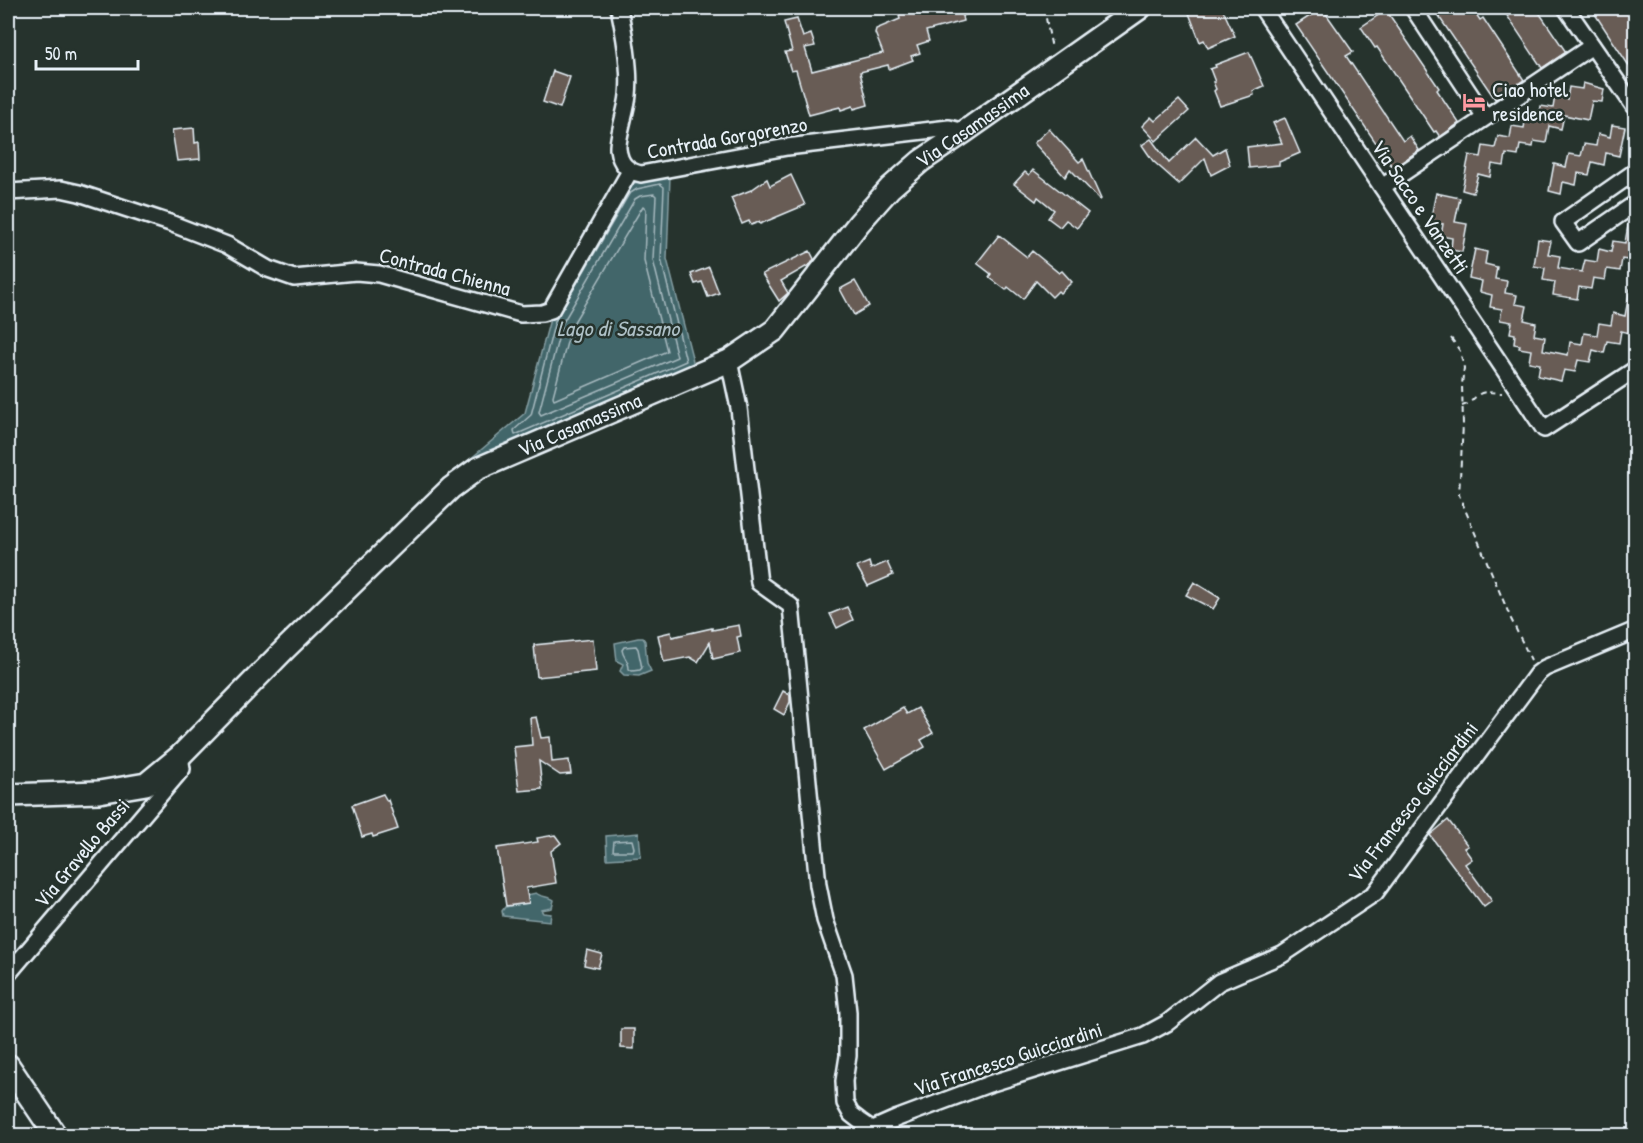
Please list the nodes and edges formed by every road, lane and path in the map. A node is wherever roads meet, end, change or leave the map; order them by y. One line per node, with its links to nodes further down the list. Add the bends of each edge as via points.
1 (619, 8): 12 (street, Contrada Gorgorenzo, via 629,92 618,147 622,162)
2 (1044, 8): 8 (path)
3 (1140, 8): 8 (main road, Via Casamassima)
4 (1262, 8): 14 (street, Via Sacco e Vanzetti)
5 (1413, 8): 10 (street)
6 (1566, 8): 7 (street)
7 (1592, 46): 9 (street); 10 (street)
8 (1055, 68): 11 (main road, Via Casamassima)
9 (1635, 109)
10 (1485, 117): 14 (street)
11 (964, 132): 12 (street, Contrada Gorgorenzo, via 949,128 787,147 641,174); 18 (main road, Via Casamassima, via 890,188 775,330)
12 (630, 171): 15 (street, Contrada Chienna, via 550,310 532,314 380,274 356,272 294,278 268,269 218,241 79,193 62,189)
13 (1635, 171): 16 (street, via 1563,222 1578,243)
14 (1382, 187): 20 (street, Via Sacco e Vanzetti)
15 (8, 192)
16 (1635, 203)
17 (1451, 338): 21 (path, via 1460,351 1464,368)
18 (729, 361): 24 (main road, Via Casamassima, via 477,469 451,488); 28 (street, via 739,408 759,583 791,606 818,885 844,975 848,1012 845,1103 851,1114)
19 (1635, 369): 20 (street, Via Sacco e Vanzetti, via 1544,429)
20 (1518, 392): 21 (path, via 1488,392)
21 (1462, 406): 23 (path, via 1459,495)
22 (1635, 630): 23 (street, Via Francesco Guicciardini)
23 (1538, 674): 28 (street, Via Francesco Guicciardini, via 1375,893 1282,955 1220,982 1167,1023 1143,1036 989,1084)
24 (180, 756): 25 (main road, Via Casamassima, via 146,784 99,792); 26 (street, Via Gravello Bassi, via 182,768)
25 (8, 795)
26 (8, 974)
27 (8, 1065): 29 (main road)
28 (876, 1131)
29 (56, 1136)

